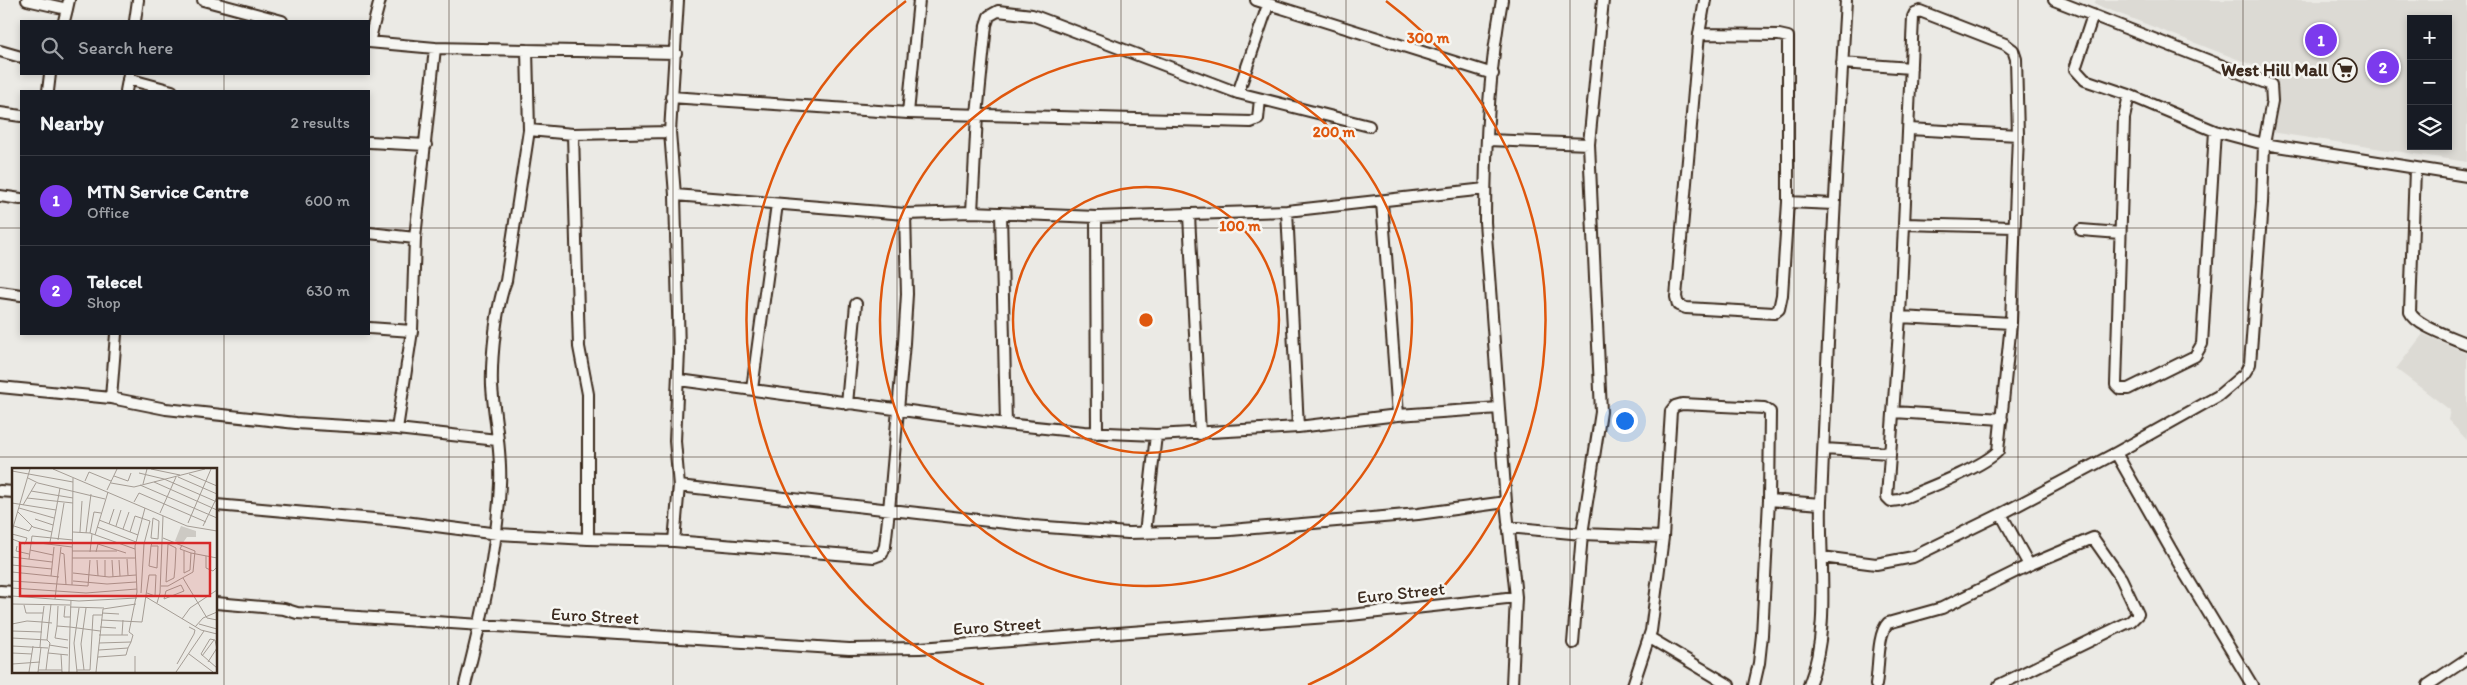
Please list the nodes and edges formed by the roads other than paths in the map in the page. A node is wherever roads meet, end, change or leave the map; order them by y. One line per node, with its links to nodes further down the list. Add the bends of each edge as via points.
1 (27, 0): 13 (street)
2 (138, 0): 17 (street)
3 (203, 0): 18 (street)
4 (380, 0): 20 (street)
5 (678, 0): 25 (street)
6 (919, 0): 40 (street)
7 (1256, 0): 14 (street)
8 (1502, 0): 29 (street, via 1495,34)
9 (1603, 0): 52 (street)
10 (1705, 0): 19 (street)
11 (1846, 0): 27 (street)
12 (2054, 0): 15 (street)
13 (68, 4): 16 (street)
14 (1268, 5): 29 (street); 35 (street)
15 (2093, 15): 36 (street, via 2075,69 2085,80); 53 (street, via 2271,85 2272,101)
16 (64, 20)
17 (135, 20)
18 (278, 20)
19 (1699, 34): 62 (street, via 1788,37); 62 (street, via 1676,297 1678,305 1774,313 1779,308 1782,295)
20 (370, 38)
21 (370, 42): 22 (street)
22 (435, 48): 23 (street); 54 (street)
23 (527, 50): 25 (street); 45 (street)
24 (0, 51): 26 (street)
25 (676, 52): 37 (street)
26 (20, 57)
27 (1842, 63): 28 (street); 64 (street)
28 (1911, 68): 44 (street); 49 (street, via 1913,17 1920,11 2005,44 2014,50 2016,59)
29 (1493, 74): 50 (street)
30 (50, 75): 32 (street)
31 (128, 77): 33 (street); 34 (street)
32 (48, 90)
33 (126, 90)
34 (169, 90)
35 (1238, 93): 38 (street); 41 (street, via 1032,15 998,11 989,16 986,25)
36 (2129, 95): 46 (street); 75 (street, via 2124,118)
37 (671, 97): 40 (street); 47 (street)
38 (1260, 99): 41 (street, via 1258,119 1254,122); 43 (street)
39 (0, 113): 42 (street)
40 (908, 113): 41 (street)
41 (977, 115): 66 (street)
42 (20, 116)
43 (1370, 126)
44 (1909, 129): 49 (street); 71 (street)
45 (529, 130): 48 (street); 102 (street, via 506,281 499,300 492,384)
46 (2215, 131): 53 (street); 75 (street, via 2202,344 2195,356 2128,389 2120,389 2116,385)
47 (670, 132): 48 (street); 59 (street)
48 (573, 134): 118 (street, via 579,347 588,394)
49 (2018, 135): 72 (street)
50 (1488, 140): 52 (street); 57 (street)
51 (370, 142): 54 (street)
52 (1589, 144): 116 (street, via 1601,412)
53 (2264, 144): 55 (street); 105 (street, via 2250,364 2244,374 2218,396)
54 (426, 145): 76 (street)
55 (2415, 169): 56 (street); 85 (street, via 2410,312 2412,318)
56 (2467, 176)
57 (1485, 189): 61 (street); 91 (street)
58 (0, 196): 60 (street)
59 (675, 196): 63 (street); 86 (street)
60 (20, 199)
61 (1382, 202): 65 (street); 94 (street)
62 (1788, 202): 64 (street)
63 (777, 204): 68 (street); 88 (street)
64 (1834, 204): 103 (street)
65 (1287, 211): 69 (street); 97 (street)
66 (972, 212): 67 (street); 68 (street)
67 (1001, 213): 70 (street); 96 (street)
68 (905, 214): 92 (street, via 907,294)
69 (1188, 215): 70 (street); 100 (street)
70 (1096, 217): 99 (street)
71 (1905, 224): 72 (street); 80 (street)
72 (2013, 227): 81 (street)
73 (2081, 230): 75 (street)
74 (370, 233): 76 (street)
75 (2120, 233)
76 (416, 238): 83 (street)
77 (0, 292): 78 (street)
78 (20, 295)
79 (856, 304): 90 (street)
80 (1900, 317): 81 (street); 93 (street)
81 (2011, 323): 95 (street)
82 (370, 328): 83 (street)
83 (412, 331): 98 (street)
84 (116, 335): 89 (street)
85 (2467, 344)
86 (679, 380): 88 (street); 106 (street, via 675,441)
87 (0, 388): 89 (street)
88 (752, 389): 90 (street)
89 (111, 398): 98 (street, via 166,409 331,426)
90 (847, 404): 92 (street)
91 (1499, 408): 94 (street); 108 (street)
92 (898, 409): 96 (street); 111 (street)
93 (1894, 412): 95 (street); 104 (street)
94 (1398, 415): 97 (street)
95 (2002, 419): 104 (street, via 1998,451 1992,457 1899,500 1891,501 1887,497)
96 (1006, 424): 99 (street)
97 (1298, 427): 100 (street)
98 (397, 429): 102 (street)
99 (1097, 432): 101 (street)
100 (1200, 434): 101 (street)
101 (1156, 435): 114 (street)
102 (497, 440): 115 (street, via 500,483)
103 (1824, 448): 104 (street); 109 (street)
104 (1889, 453)
105 (2116, 453): 112 (street); 136 (street)
106 (679, 486): 111 (street); 119 (street)
107 (1769, 500): 109 (street); 117 (street, via 1770,412 1764,408 1675,406 1671,412); 132 (street, via 1762,635)
108 (1506, 502): 113 (street); 114 (street, via 1418,514 1219,531)
109 (1821, 504): 120 (street)
110 (218, 505): 115 (street, via 377,519)
111 (889, 510): 114 (street, via 1033,526); 119 (street, via 886,546 882,554 874,557)
112 (2001, 514): 120 (street, via 1913,557 1876,564); 121 (street)
113 (1508, 527): 116 (street); 122 (street)
114 (1145, 533)
115 (498, 534): 118 (street); 124 (street)
116 (1582, 534): 117 (street); 126 (street)
117 (1663, 537): 125 (street)
118 (588, 539): 119 (street)
119 (674, 541)
120 (1822, 557): 133 (street, via 1819,646 1816,669)
121 (2029, 565): 134 (street, via 1942,608 1888,623 1884,627); 135 (street, via 2093,538 2121,578 2138,614 2131,621)
122 (1516, 597): 124 (street, Euro Street, via 1342,616 920,648 849,649); 129 (street)
123 (218, 603): 124 (street, Euro Street, via 297,613)
124 (480, 626): 128 (street)
125 (1650, 638): 130 (street); 131 (street)
126 (1573, 643)
127 (2467, 659): 137 (street)
128 (465, 685)
129 (1512, 685)
130 (1633, 685)
131 (1729, 685)
132 (1754, 685)
133 (1809, 685)
134 (1876, 685)
135 (1999, 685)
136 (2252, 685)
137 (2428, 685)

